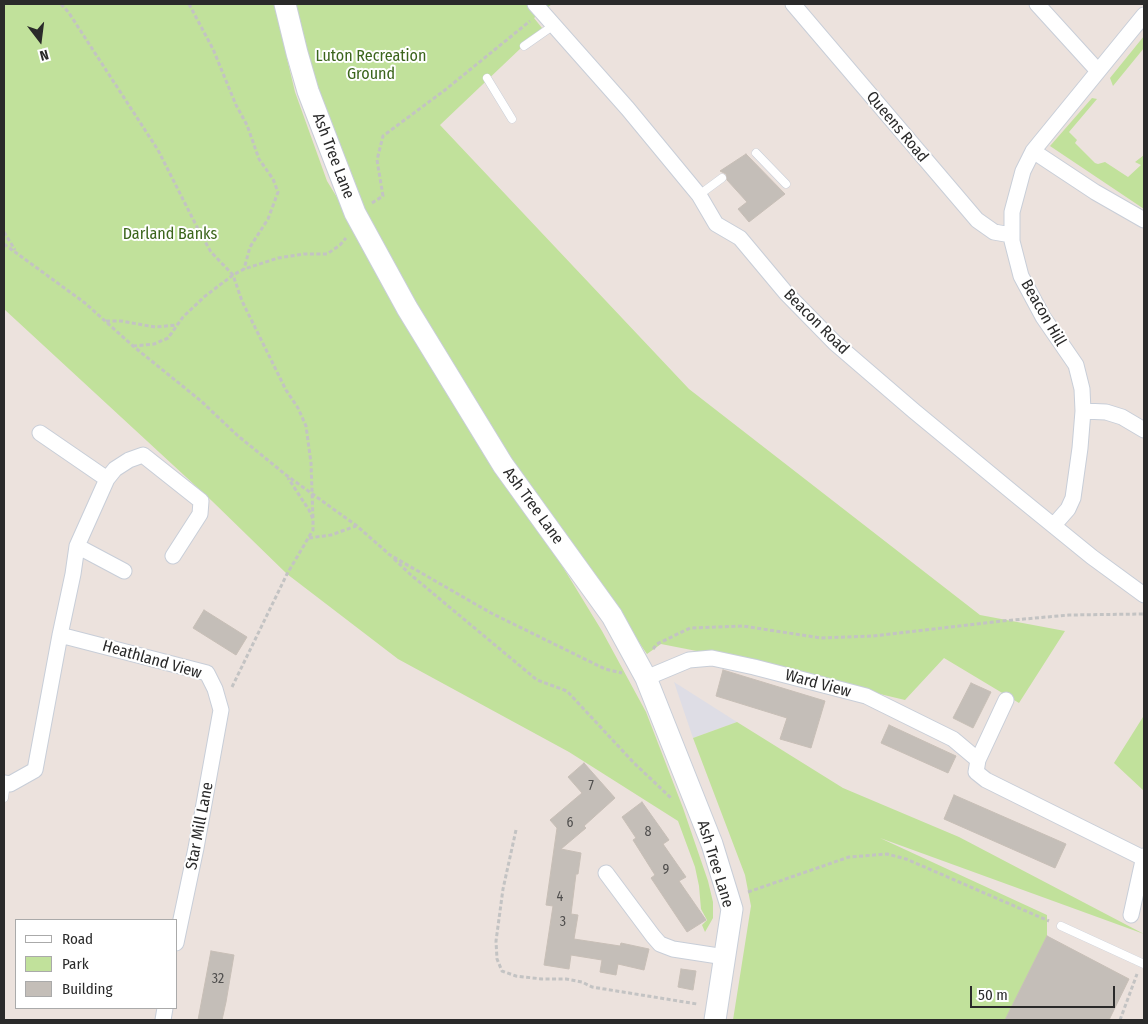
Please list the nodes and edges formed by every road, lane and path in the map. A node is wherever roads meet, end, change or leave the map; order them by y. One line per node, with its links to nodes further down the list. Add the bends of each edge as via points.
1 (61, 4): 25 (path, via 158,150 211,252)
2 (189, 4): 24 (path, via 213,49 259,159 278,192 268,219 250,247)
3 (285, 4): 19 (street, Ash Tree Lane, via 306,84)
4 (793, 4): 21 (street, Queens Road, via 977,220 990,230)
5 (1037, 4): 10 (street)
6 (538, 8): 8 (street, Beacon Road); 19 (path, via 445,90 383,136 377,160 383,196)
7 (1144, 15): 10 (street, Beacon Hill)
8 (554, 25): 9 (lane); 17 (street, Beacon Road)
9 (524, 46)
10 (1098, 72): 13 (street, Beacon Hill)
11 (487, 78): 12 (lane)
12 (512, 119)
13 (1033, 151): 18 (street); 21 (street, Beacon Hill, via 1020,180 1012,212)
14 (756, 153): 16 (lane)
15 (722, 178): 17 (lane)
16 (786, 184)
17 (699, 195): 37 (street, Beacon Road, via 716,224 740,238 786,293 835,343)
18 (1144, 220)
19 (354, 223): 24 (path, via 340,245 327,254 278,258); 47 (street, Ash Tree Lane, via 503,465 612,616)
20 (4, 232): 23 (path)
21 (1011, 235): 29 (street, Beacon Hill, via 1017,265 1030,295 1078,370)
22 (4, 244): 23 (path)
23 (16, 252): 26 (path)
24 (244, 269): 25 (path)
25 (233, 275): 27 (path, via 204,297); 34 (path, via 242,301 306,426)
26 (106, 321): 27 (path, via 156,327); 28 (path)
27 (177, 325): 28 (path, via 168,338 154,344)
28 (133, 346): 32 (path)
29 (1083, 411): 30 (street, via 1106,412); 37 (street, Beacon Hill, via 1073,498)
30 (1144, 430)
31 (40, 433): 33 (street)
32 (286, 475): 34 (path); 35 (path)
33 (107, 479): 39 (street); 41 (street, via 129,460 144,456 201,501 200,514)
34 (311, 494): 35 (path); 36 (path)
35 (313, 519): 38 (path)
36 (357, 526): 38 (path, via 332,536); 40 (path)
37 (1054, 526): 43 (street, Beacon Road)
38 (309, 538): 49 (path, via 290,568)
39 (77, 546): 42 (street); 45 (street)
40 (390, 555): 46 (path, via 491,613); 52 (path, via 537,680 567,691 633,762)
41 (173, 556)
42 (124, 571)
43 (1144, 595)
44 (1144, 614): 47 (path, via 1059,616 874,636 822,638 743,626 690,628 657,644 648,654)
45 (60, 635): 49 (street, Heathland View, via 207,673); 51 (street, via 35,770)
46 (605, 669)
47 (646, 678): 50 (street, Ward View, via 684,661 700,658 754,667 866,696 953,739); 56 (street, Ash Tree Lane, via 712,844)
48 (1006, 700): 50 (street)
49 (221, 710): 59 (street, Star Mill Lane)
50 (978, 760): 54 (street, Ward View, via 976,772 986,780)
51 (5, 788)
52 (676, 802)
53 (516, 830): 62 (path, via 496,941 496,959 502,971 516,976 582,982 592,987)
54 (1144, 857): 57 (street, Ward View)
55 (606, 873): 60 (street, via 660,944)
56 (728, 896): 58 (path, via 749,892 849,856 887,854 906,858); 60 (street, Ash Tree Lane, via 732,909)
57 (1131, 915)
58 (1061, 926): 61 (lane)
59 (178, 933)
60 (725, 957): 62 (street, Ash Tree Lane)
61 (1143, 963): 63 (path)
62 (716, 1014)
63 (1120, 1020)

